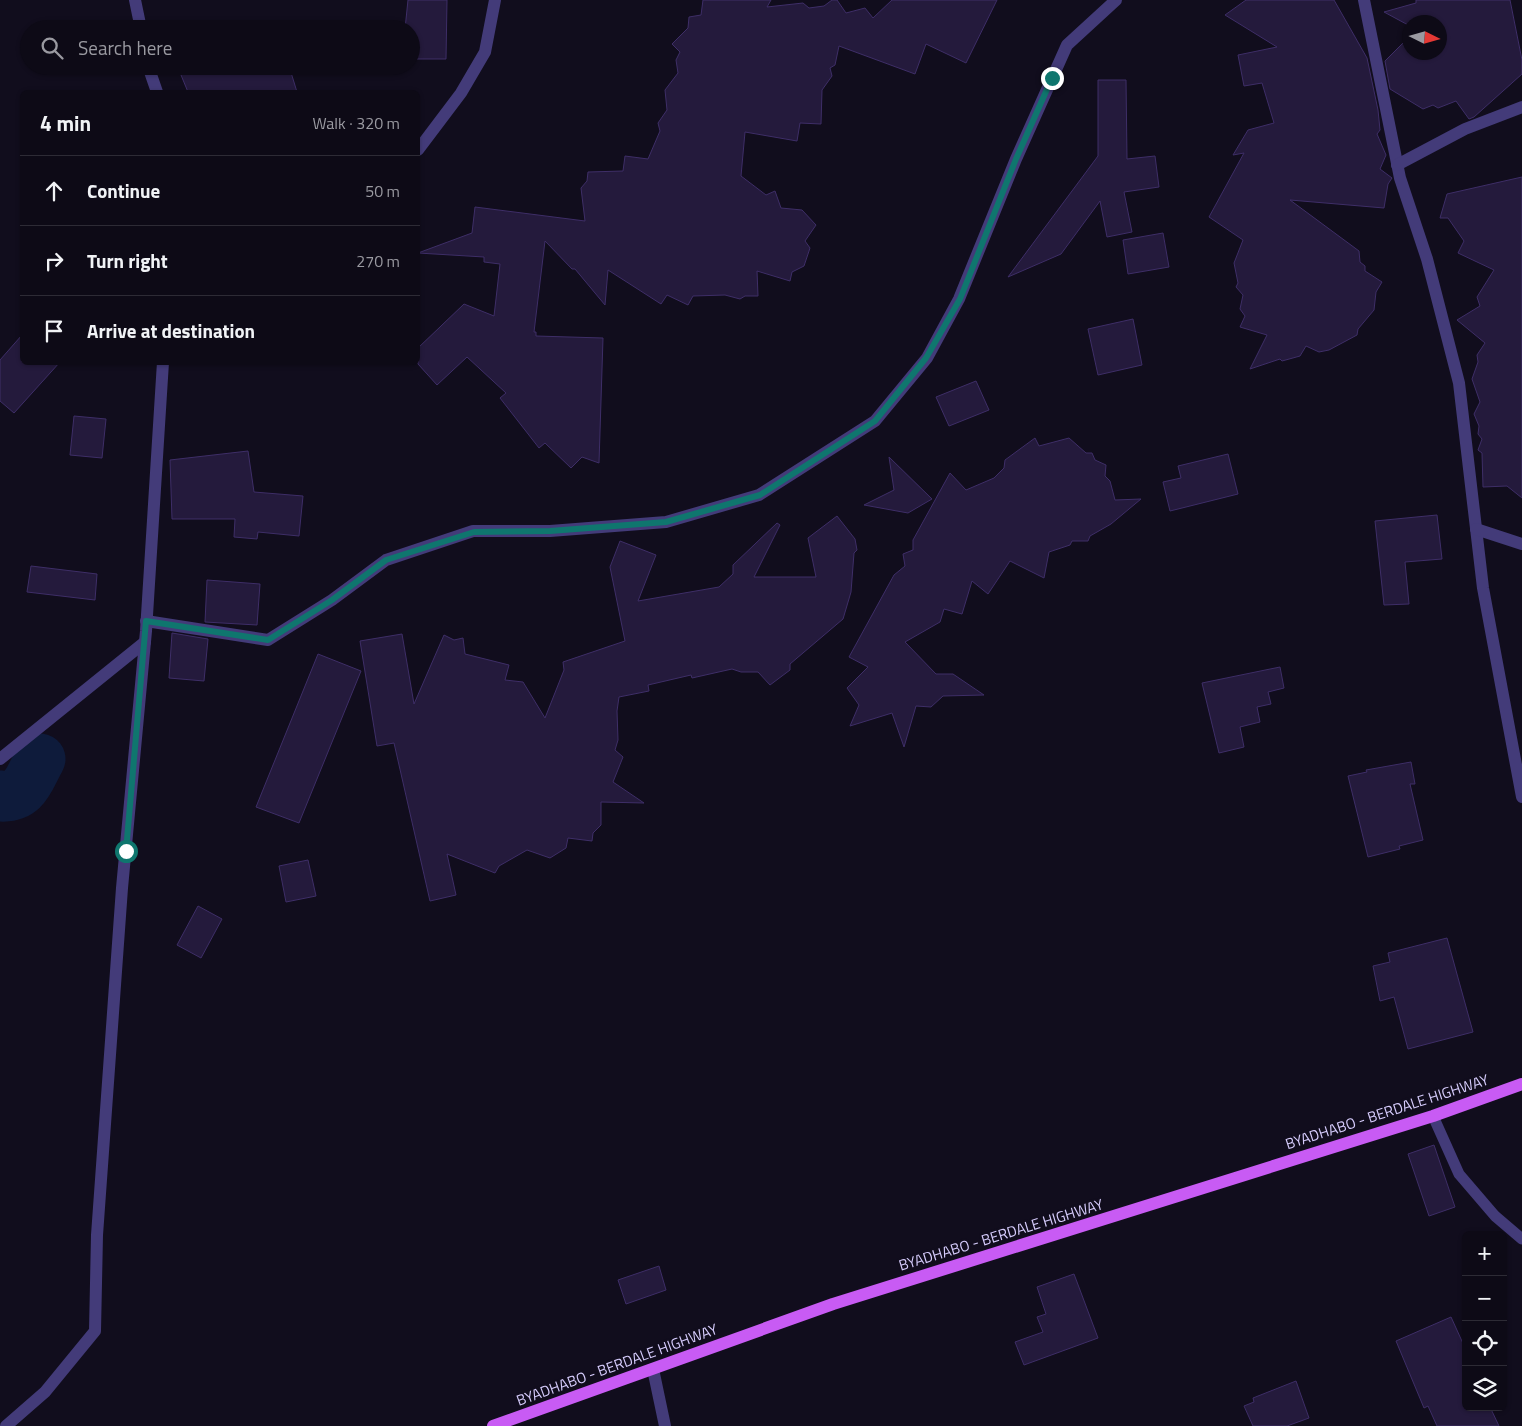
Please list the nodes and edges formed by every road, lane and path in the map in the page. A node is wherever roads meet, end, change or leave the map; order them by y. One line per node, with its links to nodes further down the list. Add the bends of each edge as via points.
1 (135, 0): 5 (street)
2 (496, 0): 9 (street, via 485,52 461,92)
3 (1116, 0): 14 (street, via 1067,45 1016,159 960,299 926,358 875,421 760,495 666,522 550,531 474,532 386,560 332,600 268,640)
4 (1364, 0): 10 (street)
5 (139, 20)
6 (151, 75): 7 (street)
7 (156, 90)
8 (1522, 107): 10 (street, via 1465,129)
9 (420, 147)
10 (1397, 165): 12 (street, via 1427,259 1459,383)
11 (163, 365): 14 (street)
12 (1476, 529): 13 (street); 17 (street, via 1483,588)
13 (1522, 544)
14 (146, 621): 15 (street)
15 (145, 642): 16 (street); 22 (street, via 122,888 97,1235 95,1331 45,1392)
16 (0, 759)
17 (1522, 797)
18 (1522, 1084): 19 (main road, BYADHABO - BERDALE HIGHWAY)
19 (1433, 1116): 20 (lane, via 1459,1174 1495,1216); 21 (main road, BYADHABO - BERDALE HIGHWAY, via 833,1304)
20 (1522, 1239)
21 (653, 1369): 23 (main road, BYADHABO - BERDALE HIGHWAY); 24 (street)
22 (6, 1426)
23 (493, 1426)
24 (665, 1426)

